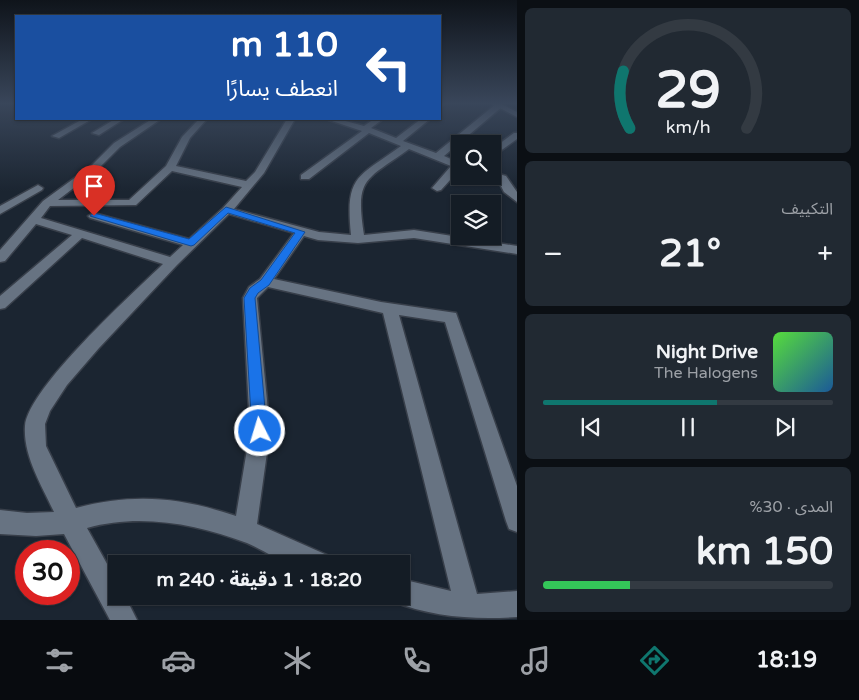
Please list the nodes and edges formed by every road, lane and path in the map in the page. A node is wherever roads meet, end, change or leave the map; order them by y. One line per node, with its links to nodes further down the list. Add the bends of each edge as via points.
1 (62, 133): 10 (street)
2 (136, 133): 24 (street)
3 (190, 133): 16 (street)
4 (283, 133): 20 (street)
5 (362, 133): 19 (street)
6 (373, 133): 11 (street)
7 (408, 133): 11 (street)
8 (465, 133): 14 (street)
9 (516, 135): 13 (street)
10 (56, 136)
11 (396, 142): 12 (street)
12 (407, 146): 14 (street); 31 (street, via 357,186 354,199)
13 (501, 147)
14 (436, 158): 15 (street)
15 (451, 163)
16 (170, 168): 20 (street); 24 (street, via 132,203)
17 (451, 173): 22 (street)
18 (501, 176): 23 (street)
19 (305, 177)
20 (249, 185): 25 (street)
21 (38, 188): 26 (street)
22 (437, 188)
23 (516, 199)
24 (48, 203): 28 (street)
25 (226, 210): 29 (street); 32 (street)
26 (0, 211)
27 (94, 216): 32 (street)
28 (33, 219): 30 (street); 34 (street)
29 (301, 232): 31 (street); 36 (street)
30 (81, 233): 35 (street); 37 (street)
31 (358, 239): 33 (street, via 414,234)
32 (191, 243): 35 (street)
33 (516, 250)
34 (0, 258)
35 (172, 262): 39 (street, via 93,343 42,406 35,424 36,447)
36 (265, 282): 38 (street); 42 (street, via 254,290 250,298 260,431)
37 (0, 304)
38 (390, 309): 40 (street, via 451,317); 46 (street)
39 (70, 521): 41 (street); 42 (street, via 120,510 171,511 215,519); 47 (street)
40 (516, 521)
41 (0, 522)
42 (245, 530): 43 (street)
43 (300, 555)
44 (410, 594): 46 (street)
45 (516, 604): 46 (street, via 498,609)
46 (468, 608)
47 (124, 620)

